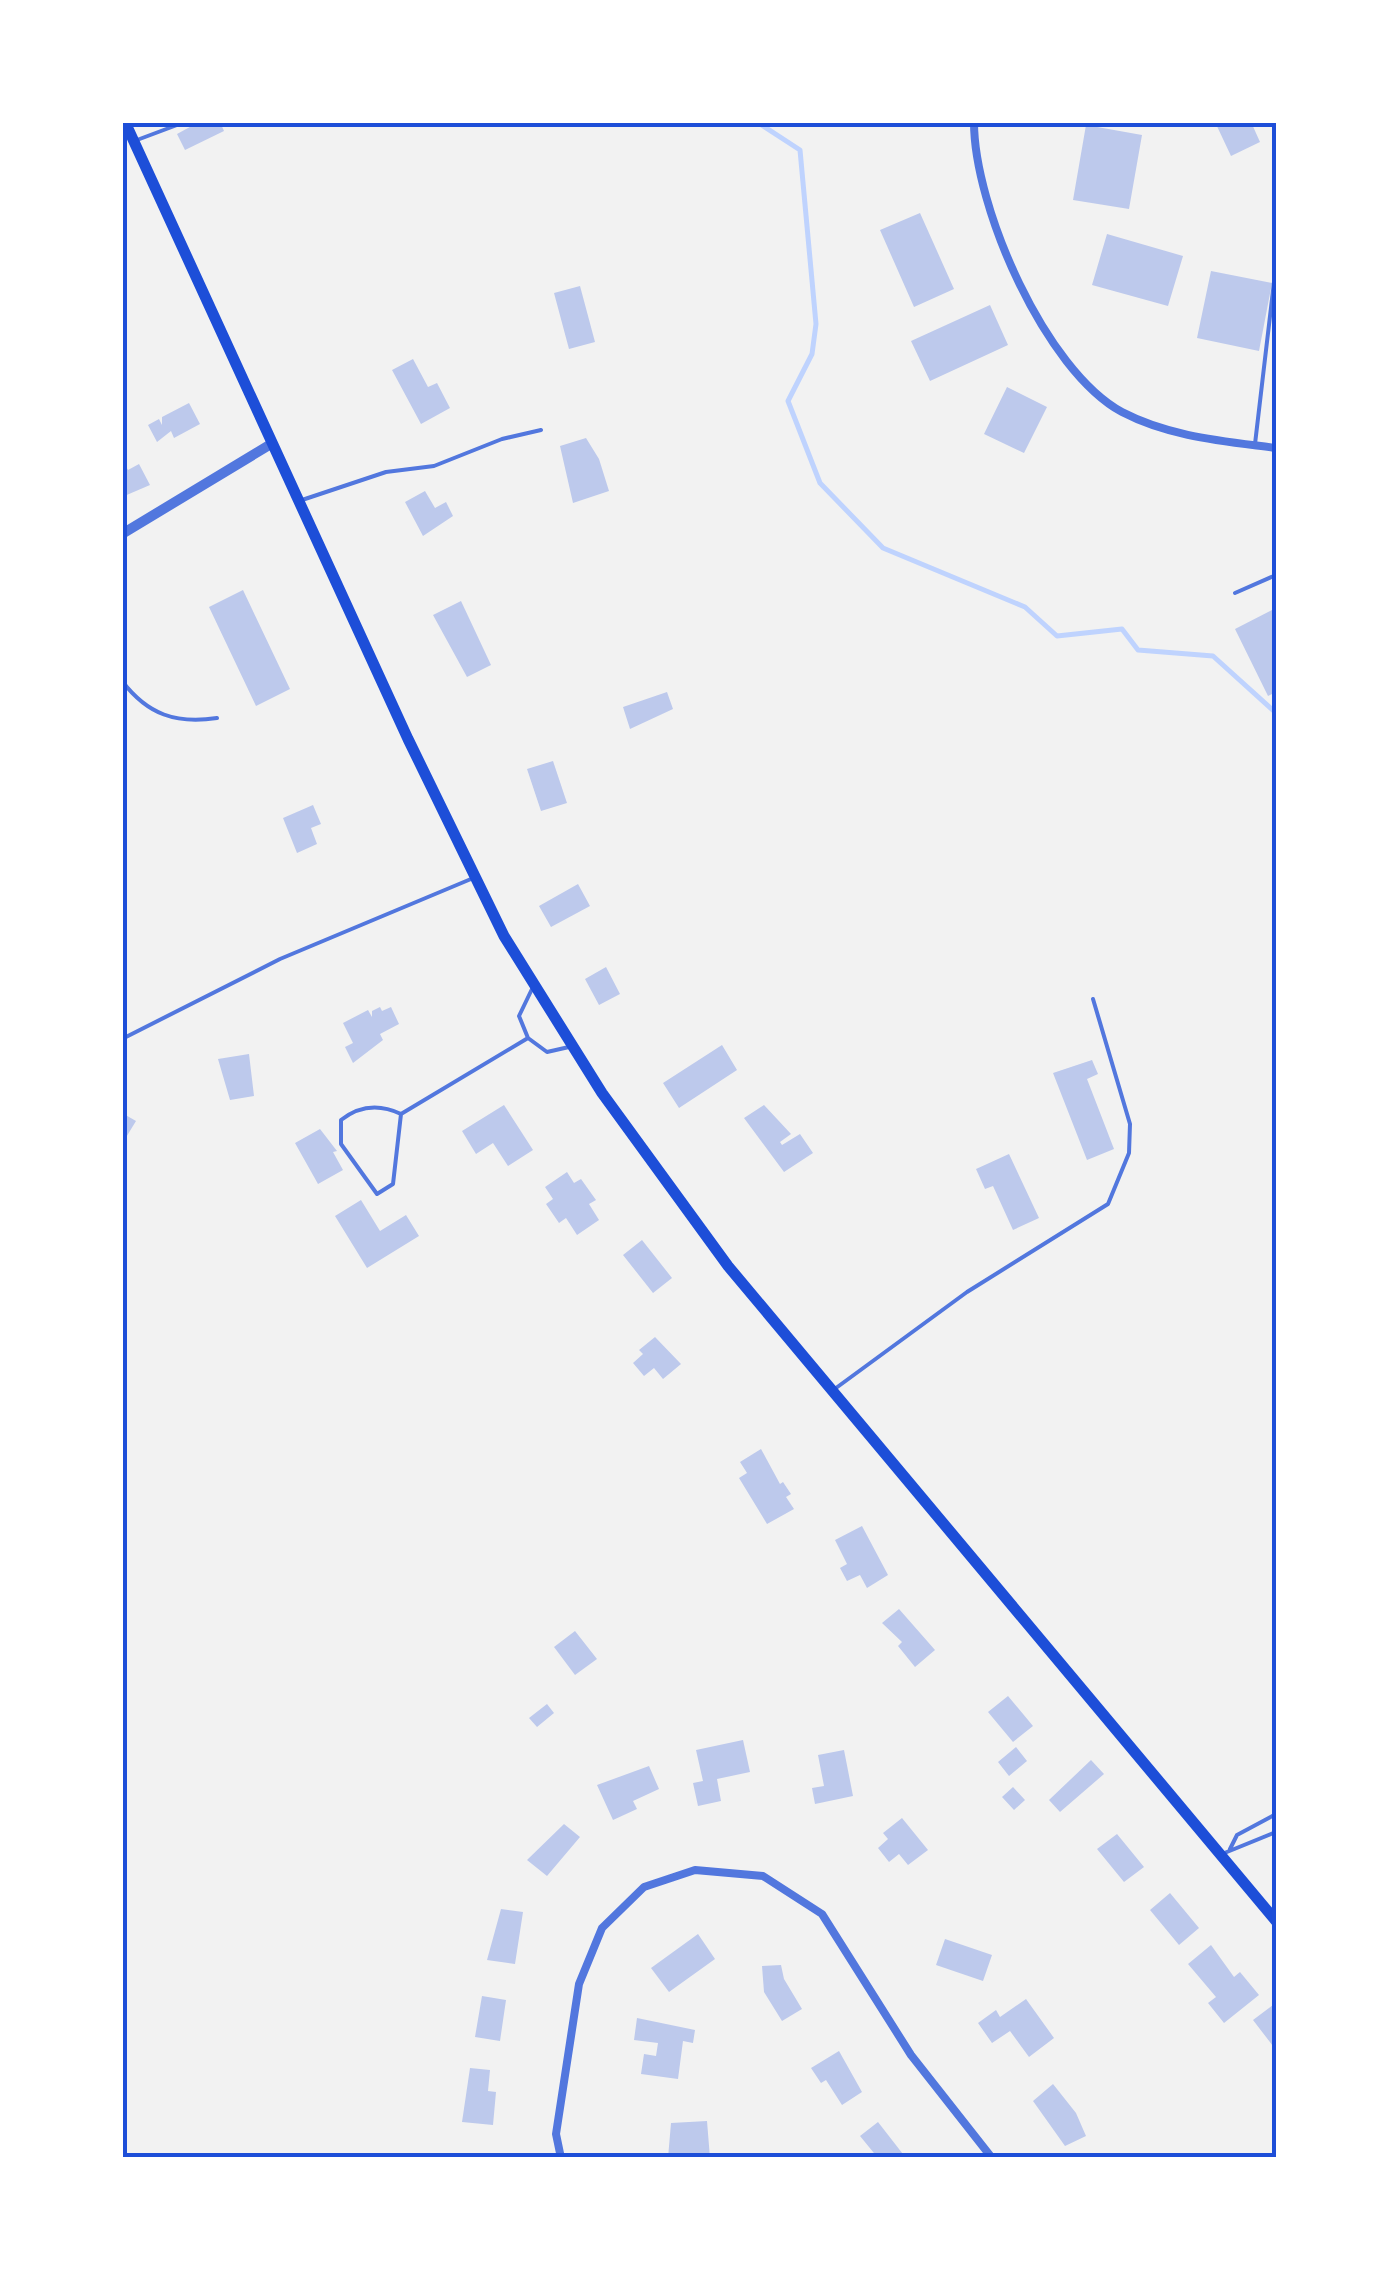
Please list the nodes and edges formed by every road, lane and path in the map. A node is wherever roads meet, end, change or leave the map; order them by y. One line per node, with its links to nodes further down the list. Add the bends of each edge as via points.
1 (125, 122): 4 (main road)
2 (185, 122): 4 (lane)
3 (974, 122): 8 (street, via 974,151 991,214 1071,371 1119,410 1175,434)
4 (132, 142): 7 (main road)
5 (1276, 265): 8 (lane)
6 (541, 430): 10 (lane)
7 (271, 444): 10 (main road); 11 (street)
8 (1255, 445): 9 (street)
9 (1276, 448)
10 (298, 502): 16 (main road)
11 (122, 534)
12 (1276, 576): 13 (lane)
13 (1235, 593)
14 (122, 681): 15 (lane, via 155,713 176,720)
15 (217, 718)
16 (476, 877): 17 (main road); 20 (lane, via 280,959)
17 (534, 985): 19 (lane, via 520,1010); 21 (main road)
18 (1093, 998): 23 (lane, via 1130,1124 1129,1153 1108,1204 967,1292)
19 (528, 1038): 21 (lane, via 547,1052); 22 (lane)
20 (122, 1039)
21 (572, 1046): 23 (main road, via 728,1266)
22 (401, 1114): 22 (lane, via 386,1106 367,1108 338,1126 342,1144 377,1194 393,1184)
23 (832, 1391): 26 (main road)
24 (1276, 1814): 26 (lane, via 1237,1835)
25 (1276, 1832): 26 (lane)
26 (1226, 1852): 27 (main road)
27 (1276, 1921)
28 (561, 2158): 29 (street, via 556,2134 578,1984 602,1928 644,1887 695,1870 763,1876 822,1914 911,2055)
29 (992, 2158)

